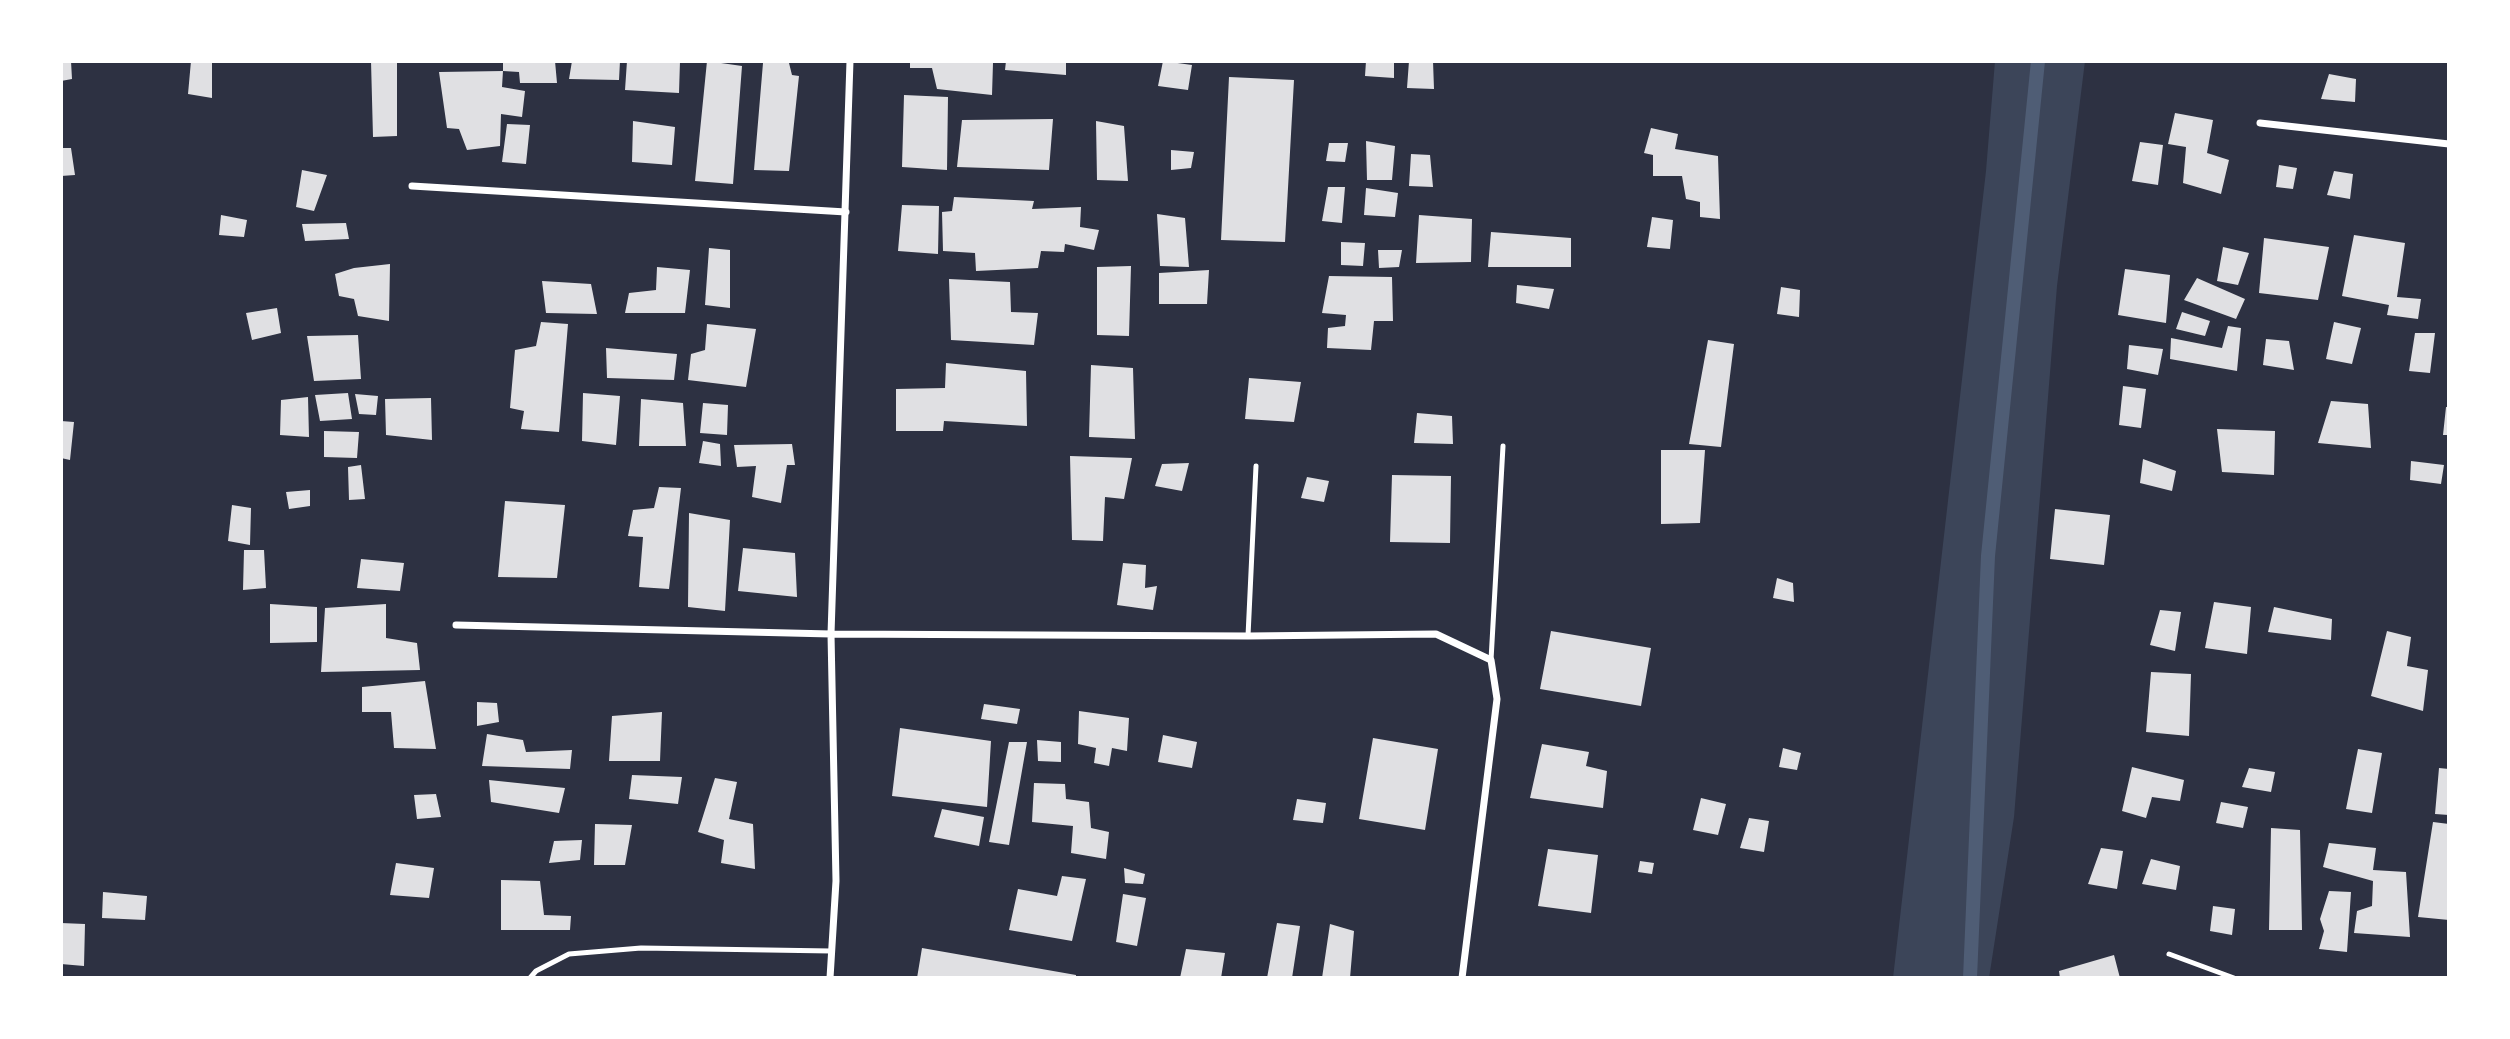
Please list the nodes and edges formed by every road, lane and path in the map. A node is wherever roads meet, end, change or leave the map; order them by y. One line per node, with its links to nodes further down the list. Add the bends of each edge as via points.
1 (850, 61): 5 (street)
2 (2260, 123): 3 (street)
3 (2449, 144)
4 (412, 186): 5 (street)
5 (846, 212): 9 (street)
6 (1503, 446): 11 (lane)
7 (1256, 466): 10 (lane)
8 (456, 625): 9 (street)
9 (831, 634): 10 (street); 12 (street, via 836,881)
10 (1248, 636): 11 (street, via 1436,634)
11 (1490, 660): 16 (street, via 1497,699)
12 (831, 951): 14 (lane, via 641,948 569,954); 15 (street)
13 (2169, 954): 17 (lane)
14 (530, 978)
15 (830, 978)
16 (1462, 978)
17 (2234, 978)

